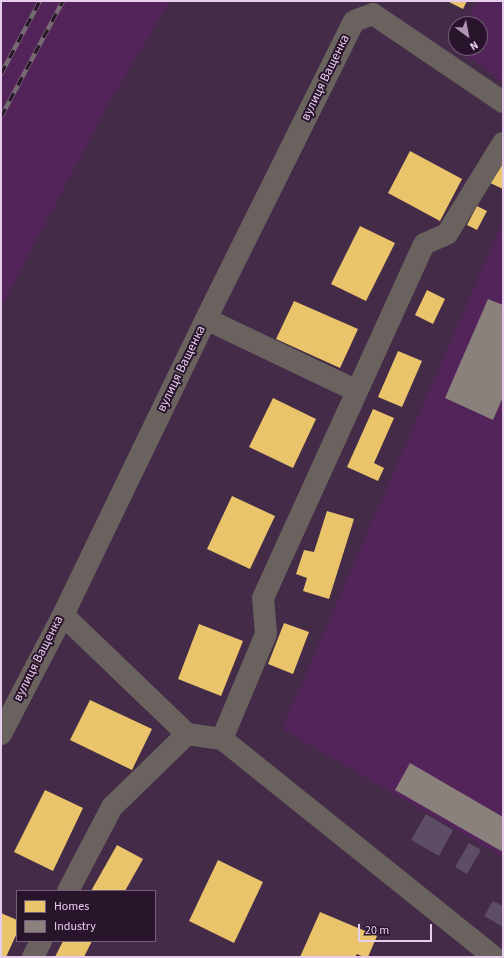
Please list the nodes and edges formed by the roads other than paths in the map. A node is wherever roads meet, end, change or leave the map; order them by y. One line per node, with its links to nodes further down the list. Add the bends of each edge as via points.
1 (375, 8): 2 (street); 4 (street, вулиця Ващенка, via 354,20)
2 (503, 102)
3 (503, 143): 5 (street, via 447,234 424,244)
4 (206, 319): 5 (street); 6 (street, вулиця Ващенка)
5 (357, 391): 9 (street, via 263,598 266,634)
6 (63, 615): 7 (street, вулиця Ващенка); 8 (street)
7 (1, 734)
8 (187, 734): 9 (street); 10 (street, via 112,807)
9 (222, 740): 13 (street)
10 (69, 890)
11 (40, 942): 12 (street)
12 (33, 957)
13 (494, 957)

